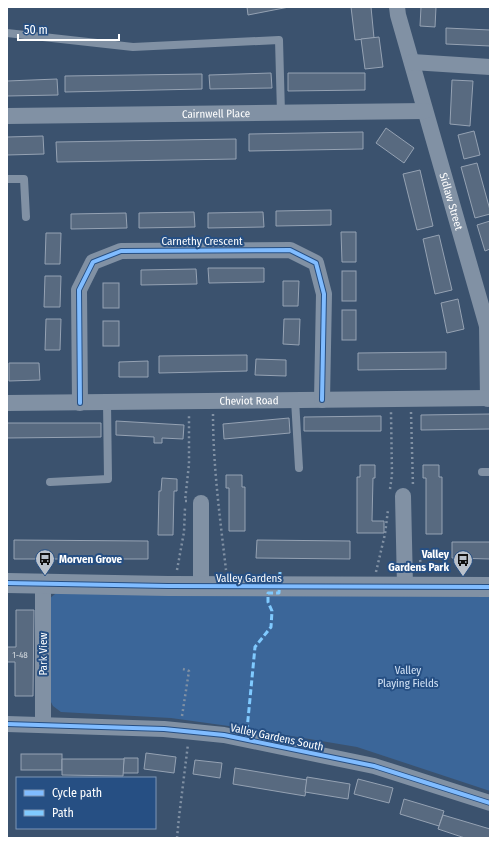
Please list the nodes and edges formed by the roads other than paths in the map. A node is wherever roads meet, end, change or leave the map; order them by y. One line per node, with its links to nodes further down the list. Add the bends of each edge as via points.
1 (397, 7): 3 (street, Sidlaw Street)
2 (7, 33): 6 (lane, via 133,47 279,40)
3 (412, 62): 4 (street); 5 (street, Sidlaw Street)
4 (490, 67)
5 (425, 111): 6 (street, Cairnwell Place); 10 (street, Sidlaw Street, via 486,326)
6 (281, 112): 7 (street, Cairnwell Place)
7 (7, 116)
8 (7, 179): 9 (lane, via 24,179)
9 (26, 217)
10 (489, 398): 12 (street, Cheviot Road)
11 (295, 400): 12 (street, Cheviot Road); 13 (street, Cheviot Road); 16 (lane)
12 (322, 400): 14 (street, Carnethy Crescent, via 324,294 316,263 290,250 121,251 93,262 79,290)
13 (107, 402): 14 (street, Cheviot Road); 17 (lane, via 108,479)
14 (80, 403): 15 (street, Cheviot Road)
15 (7, 404)
16 (299, 468)
17 (50, 482)
18 (397, 493): 23 (street)
19 (202, 503): 22 (street)
20 (7, 583): 21 (street, Valley Gardens)
21 (43, 584): 22 (street, Valley Gardens); 26 (street, Park View)
22 (202, 586): 23 (street, Valley Gardens)
23 (404, 586): 24 (street, Valley Gardens)
24 (490, 587)
25 (7, 724): 26 (street, Valley Gardens South)
26 (43, 725): 27 (street, Valley Gardens South, via 164,729 224,735 374,766)
27 (490, 802)

